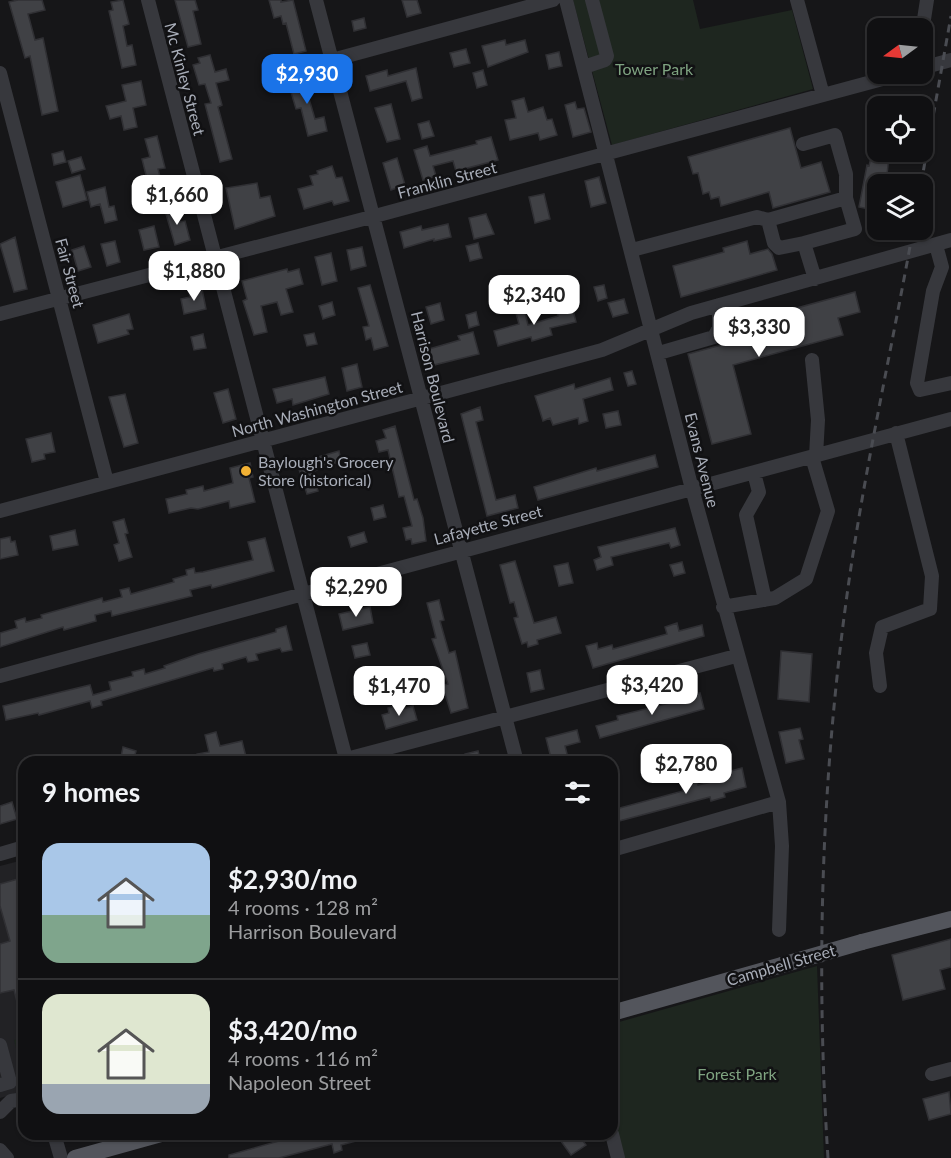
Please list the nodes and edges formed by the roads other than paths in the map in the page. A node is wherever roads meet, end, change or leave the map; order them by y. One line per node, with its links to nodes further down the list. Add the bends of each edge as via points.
1 (148, 0): 25 (street, Mc Kinley Street)
2 (316, 0): 9 (street, Harrison Boulevard)
3 (553, 0): 9 (street)
4 (566, 0): 12 (street, Evans Avenue)
5 (592, 0): 12 (street, via 607,56)
6 (797, 0): 15 (street)
7 (927, 0): 8 (street)
8 (924, 18)
9 (332, 60): 19 (street, Harrison Boulevard)
10 (951, 60): 11 (street)
11 (933, 65)
12 (584, 67): 17 (street, Evans Avenue)
13 (0, 73): 29 (street, Fair Street)
14 (867, 83): 15 (street, Franklin Street)
15 (823, 95): 17 (street, Franklin Street)
16 (803, 144): 18 (street, via 835,135 846,174)
17 (607, 154): 19 (street, Franklin Street); 24 (street, Evans Avenue)
18 (846, 198): 20 (street); 22 (street, via 855,229)
19 (375, 216): 25 (street, Franklin Street); 36 (street, Harrison Boulevard)
20 (768, 220): 22 (street, via 778,248); 24 (street, via 757,218)
21 (951, 240): 23 (street, North Washington Street)
22 (804, 243): 27 (street)
23 (936, 245): 27 (street, North Washington Street); 28 (street, via 942,267)
24 (632, 250): 32 (street, Evans Avenue)
25 (215, 258): 29 (street, Franklin Street); 39 (street, Mc Kinley Street)
26 (951, 278): 28 (street)
27 (815, 279): 30 (street, North Washington Street)
28 (937, 282): 35 (street, via 917,383 920,390)
29 (59, 300): 31 (street, Franklin Street); 42 (street, Fair Street)
30 (719, 305): 32 (street, North Washington Street); 33 (street, via 719,328 714,337)
31 (0, 314)
32 (653, 329): 33 (street, Evans Avenue); 36 (street, North Washington Street, via 602,350)
33 (659, 354): 43 (street, Evans Avenue)
34 (812, 360): 40 (street, via 818,420)
35 (951, 383)
36 (421, 397): 39 (street, North Washington Street); 45 (street, Harrison Boulevard)
37 (951, 419): 38 (street, Lafayette Street)
38 (896, 433): 40 (street, Lafayette Street); 51 (street, via 932,576 930,609 882,627 876,653)
39 (264, 441): 42 (street, North Washington Street); 46 (street, Mc Kinley Street)
40 (814, 457): 41 (street, Lafayette Street); 47 (street, via 828,511 806,579)
41 (754, 473): 43 (street, Lafayette Street); 47 (street, via 759,492 746,515)
42 (107, 482): 44 (street, North Washington Street)
43 (692, 489): 45 (street, Lafayette Street); 48 (street, Evans Avenue)
44 (0, 511)
45 (460, 549): 46 (street, Lafayette Street); 52 (street, Harrison Boulevard)
46 (302, 593): 50 (street, Lafayette Street); 53 (street, Mc Kinley Street)
47 (765, 600): 48 (street)
48 (723, 607): 49 (street, Evans Avenue)
49 (736, 656): 52 (street); 56 (street, Evans Avenue)
50 (0, 675)
51 (880, 686)
52 (504, 718): 54 (street); 55 (street, Harrison Boulevard)
53 (339, 756)
54 (356, 756)
55 (515, 756)
56 (778, 802): 57 (street); 61 (street, Evans Avenue, via 783,846)
57 (618, 848)
58 (18, 849): 59 (street)
59 (0, 854)
60 (951, 919): 62 (main road, Campbell Street, bridge)
61 (779, 930)
62 (618, 1011)
63 (0, 1045): 66 (street, via 10,1082)
64 (951, 1069): 65 (street)
65 (932, 1074)
66 (0, 1085)
67 (18, 1100): 68 (street, via 11,1101)
68 (0, 1112)
69 (56, 1140): 74 (street)
70 (140, 1140): 75 (main road)
71 (614, 1140): 76 (street)
72 (0, 1150): 73 (street)
73 (7, 1158)
74 (61, 1158)
75 (75, 1158)
76 (618, 1158)

